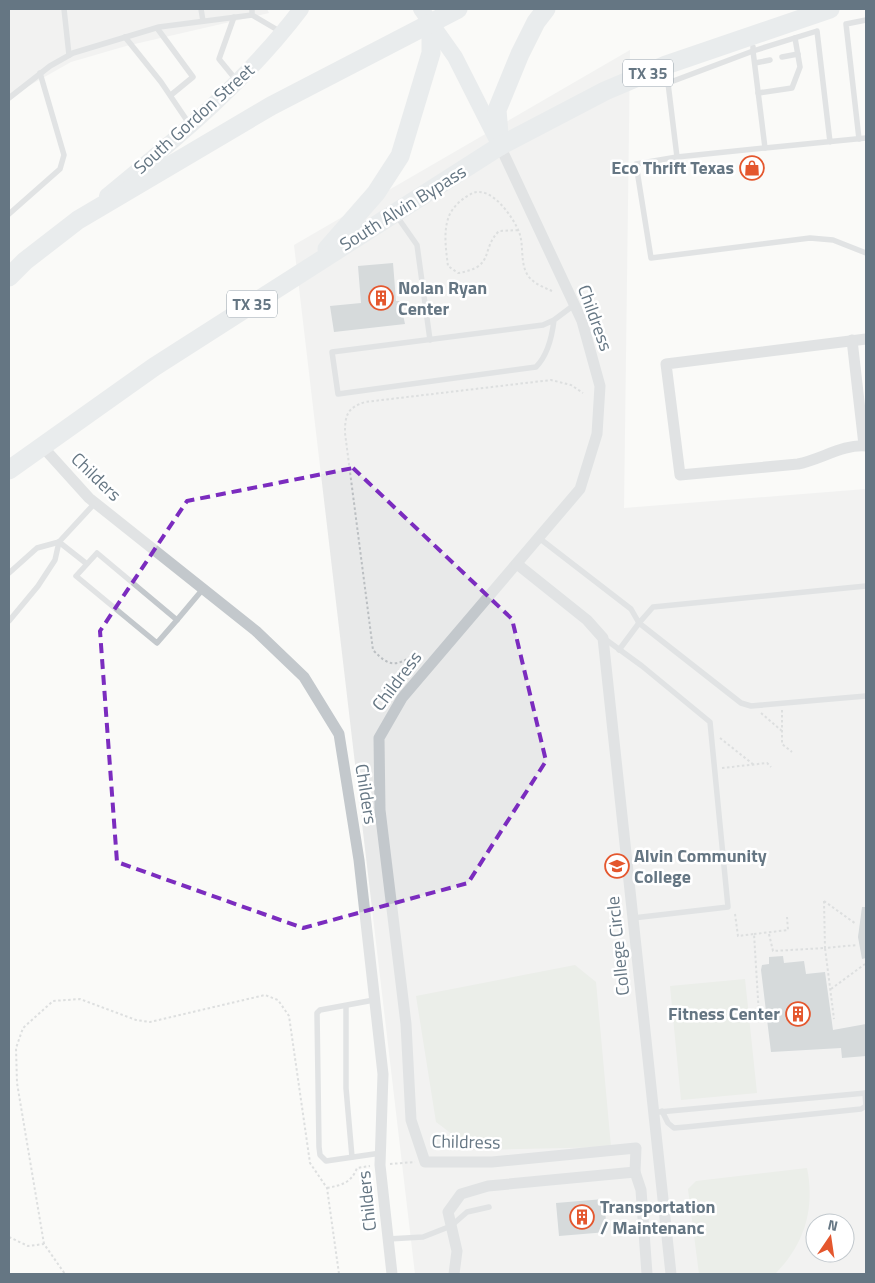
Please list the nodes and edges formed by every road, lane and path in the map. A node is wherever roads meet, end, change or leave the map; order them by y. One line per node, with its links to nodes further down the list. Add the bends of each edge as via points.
1 (64, 9): 18 (lane)
2 (202, 9): 11 (lane)
3 (300, 9): 13 (main road, South Gordon Street)
4 (458, 9): 8 (main road)
5 (546, 9): 32 (main road, via 520,54 497,110)
6 (830, 9): 16 (main road, South Alvin Bypass / TX 35)
7 (252, 12): 9 (lane); 13 (lane)
8 (426, 16): 32 (main road, via 455,57); 37 (main road); 40 (main road, via 431,53 400,156 376,193)
9 (234, 17): 11 (lane); 24 (lane, via 219,59)
10 (866, 20): 30 (lane, via 846,24)
11 (203, 21): 12 (lane)
12 (157, 28): 14 (lane); 26 (lane, via 193,77)
13 (282, 33): 24 (main road, South Gordon Street)
14 (125, 37): 18 (lane); 26 (lane)
15 (795, 38): 16 (lane); 17 (lane); 31 (lane, via 818,31)
16 (752, 43): 21 (lane); 23 (main road, South Alvin Bypass / TX 35)
17 (798, 54): 19 (lane); 25 (lane, via 800,67 792,88)
18 (69, 55): 22 (lane)
19 (782, 57)
20 (770, 60): 21 (lane)
21 (755, 63): 25 (lane)
22 (40, 74): 27 (lane); 35 (lane, via 64,155 60,169)
23 (667, 74): 32 (main road, South Alvin Bypass / TX 35, via 605,91); 34 (lane)
24 (238, 82): 28 (main road, South Gordon Street)
25 (758, 93): 33 (lane)
26 (171, 95): 28 (lane)
27 (9, 98)
28 (191, 126): 37 (main road, South Gordon Street)
29 (866, 138): 30 (lane)
30 (859, 139): 31 (lane)
31 (830, 142): 33 (lane)
32 (500, 146): 36 (main road, South Alvin Bypass / TX 35); 43 (street, Childress)
33 (764, 148): 34 (lane)
34 (677, 157): 39 (lane, via 636,164 651,258 810,238 832,240)
35 (9, 214)
36 (394, 214): 40 (main road, South Alvin Bypass / TX 35); 46 (lane, via 416,245)
37 (78, 220): 41 (main road)
38 (518, 230): 38 (path, via 488,193 470,194 449,216 445,246 448,266 458,273 470,271 482,264 489,254 492,237 499,231); 42 (path, via 526,273 538,285)
39 (866, 253)
40 (312, 266): 50 (main road, South Alvin Bypass / TX 35, via 154,368)
41 (9, 277)
42 (552, 291)
43 (574, 305): 44 (lane); 53 (street, Childress, via 582,321 600,386 597,434 580,489)
44 (554, 320): 46 (lane, via 543,325); 46 (lane, via 543,361 536,368 338,394 332,352)
45 (866, 339): 47 (street)
46 (430, 340)
47 (852, 340): 49 (street); 49 (street, via 666,364 680,475 798,464 844,448)
48 (583, 393): 65 (path, via 571,385 551,380 365,402 349,410 345,416 373,650 390,664 402,663)
49 (865, 445)
50 (42, 446): 51 (main road, South Alvin Bypass / TX 35); 52 (street, Childers)
51 (9, 470)
52 (95, 503): 54 (lane); 59 (street, Childers)
53 (539, 538): 56 (street, Childress); 62 (lane, via 631,609)
54 (59, 542): 55 (lane); 57 (lane, via 38,548); 61 (lane, via 55,560)
55 (87, 564): 60 (lane, via 96,553); 60 (lane, via 76,576 157,643)
56 (517, 564): 63 (street, via 586,620); 94 (street, Childress, via 402,698 379,738 380,810 406,1024 411,1120 425,1162 492,1162 636,1148)
57 (9, 573)
58 (866, 586): 62 (lane, via 653,606)
59 (203, 589): 60 (lane); 85 (street, Childers, via 256,631 304,677 339,734 359,860)
60 (177, 620)
61 (9, 621)
62 (639, 623): 64 (lane); 66 (lane, via 741,703 750,706)
63 (603, 638): 64 (lane); 77 (street, College Circle)
64 (619, 650): 77 (lane, via 710,722 728,907)
65 (415, 654)
66 (866, 696)
67 (782, 710): 69 (path)
68 (761, 712): 69 (path)
69 (782, 731): 71 (path, via 782,744)
70 (716, 736): 72 (path)
71 (792, 752)
72 (754, 766): 73 (path, via 767,763); 74 (path)
73 (771, 766)
74 (720, 769)
75 (735, 914): 79 (path, via 738,936)
76 (787, 917): 80 (path, via 788,930)
77 (633, 918): 90 (street, College Circle)
78 (856, 924): 82 (path, via 824,901)
79 (754, 934): 80 (path); 87 (path, via 759,1015)
80 (769, 934): 82 (path, via 773,951)
81 (857, 945): 82 (path)
82 (825, 948): 84 (path)
83 (865, 964): 84 (path)
84 (830, 989): 88 (path)
85 (374, 1000): 86 (lane); 92 (street, Childers, via 382,1074)
86 (346, 1006): 91 (lane, via 346,1088); 91 (lane, via 317,1013 319,1147 320,1155 326,1161)
87 (751, 1018)
88 (834, 1019)
89 (866, 1093): 90 (lane); 90 (lane, via 866,1106 861,1109 674,1128)
90 (658, 1112): 106 (street, College Circle)
91 (352, 1157): 92 (lane)
92 (383, 1161): 93 (path); 95 (path, via 357,1168 353,1178 342,1185); 99 (street, Childers)
93 (414, 1162)
94 (636, 1172): 97 (street, via 488,1186 461,1194 448,1212); 105 (street, Childress, via 641,1190)
95 (327, 1188): 100 (path, via 310,1163 289,1016 278,1000 265,995 150,1022 80,999 53,1001 23,1028 16,1048 18,1083); 102 (path)
96 (489, 1207): 97 (lane, via 467,1212)
97 (451, 1226): 99 (lane, via 423,1237); 104 (street, via 457,1251)
98 (9, 1237): 100 (path, via 28,1246)
99 (388, 1239): 103 (street, Childers)
100 (44, 1244): 101 (path)
101 (65, 1274)
102 (339, 1274)
103 (391, 1274)
104 (454, 1274)
105 (647, 1274)
106 (671, 1274)

